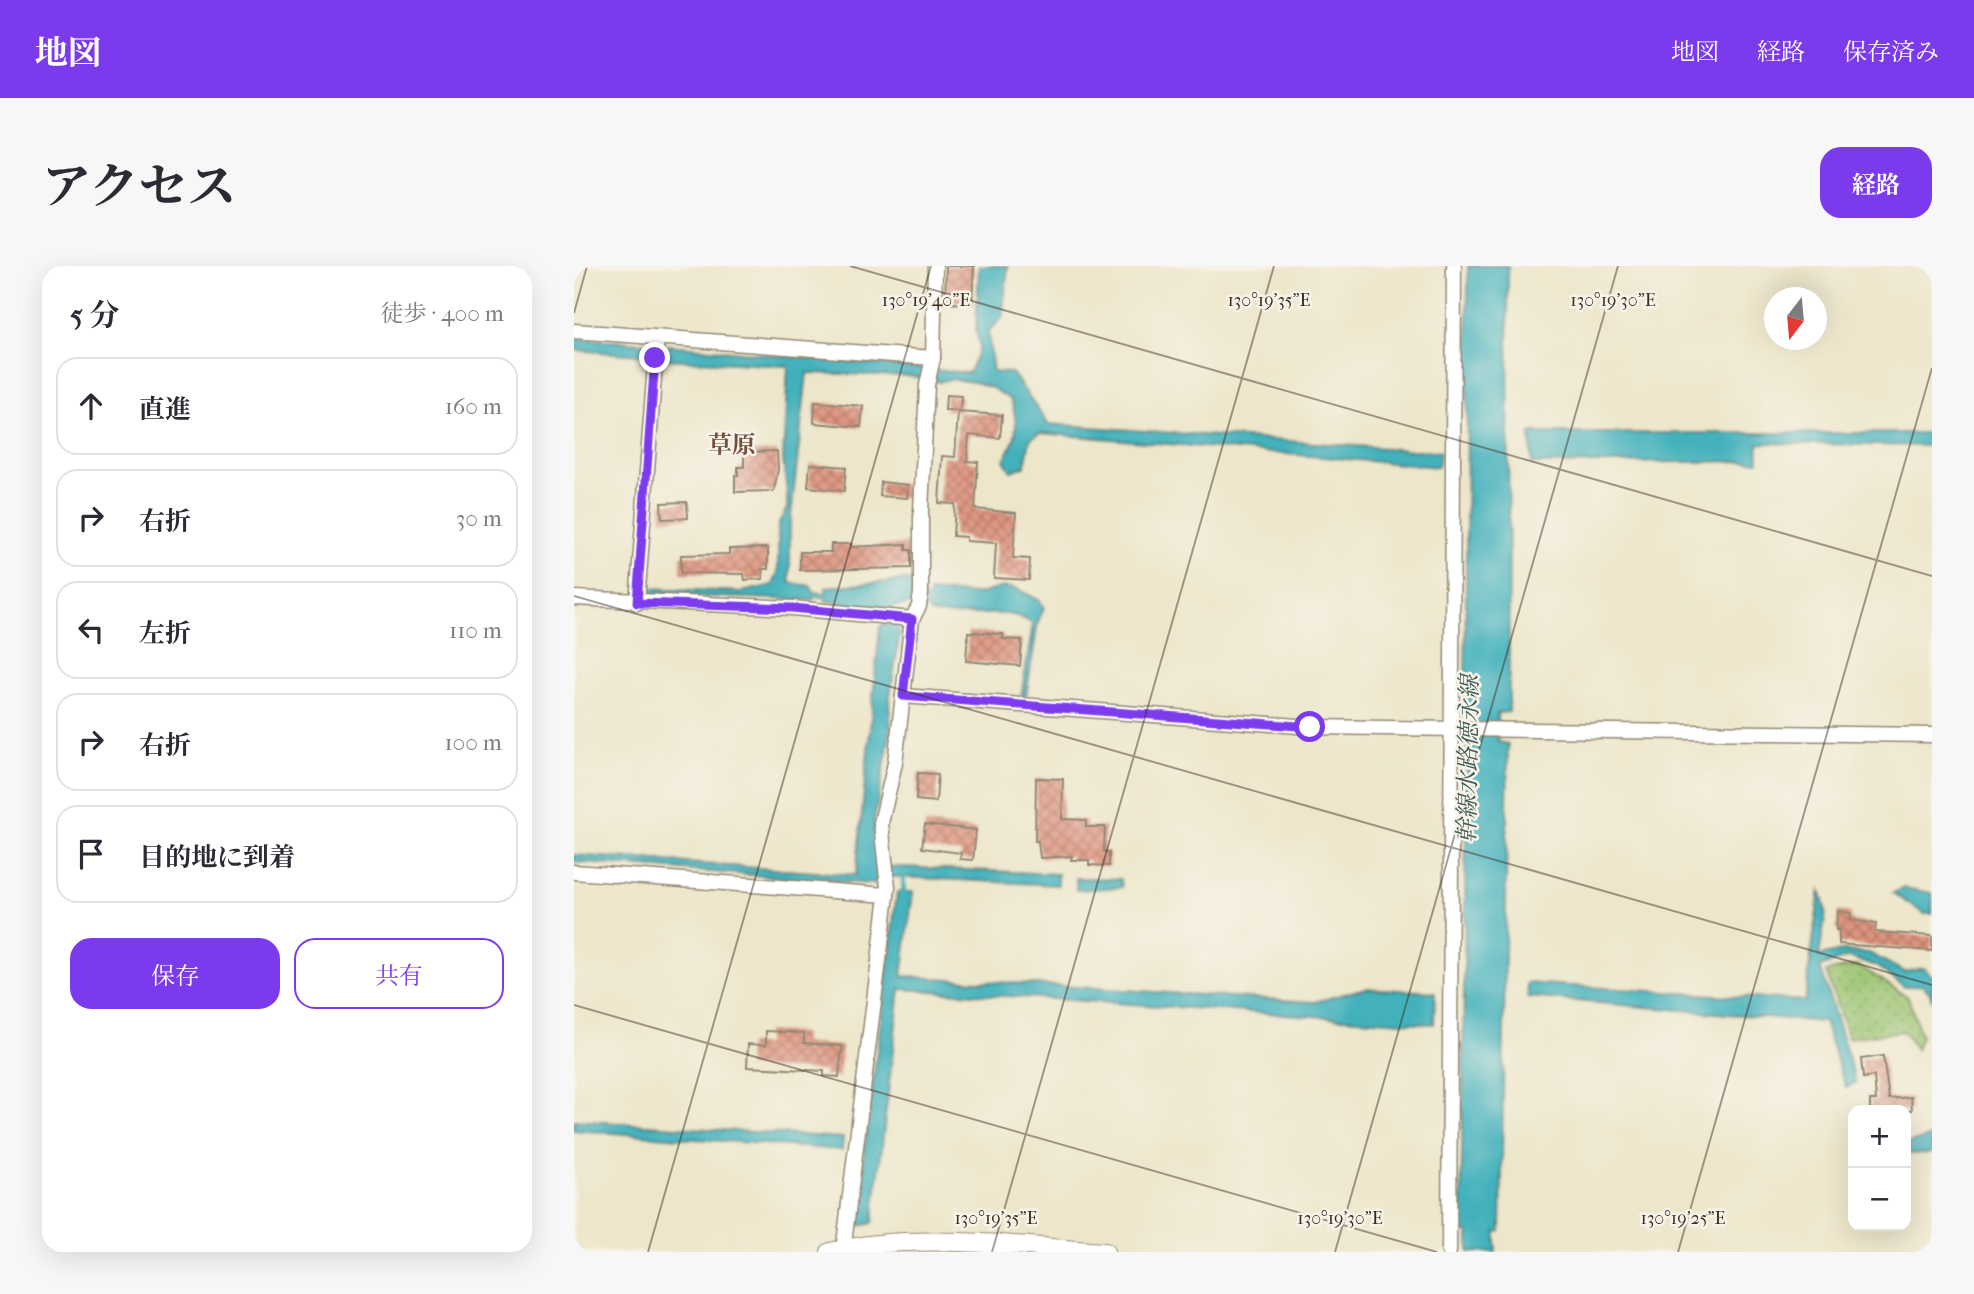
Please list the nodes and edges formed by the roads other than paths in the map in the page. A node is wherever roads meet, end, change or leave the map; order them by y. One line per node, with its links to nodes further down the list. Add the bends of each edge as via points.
1 (935, 266): 5 (street)
2 (1454, 266): 10 (street)
3 (574, 331): 4 (street)
4 (657, 338): 5 (street); 7 (street)
5 (933, 358): 8 (street, via 927,385)
6 (574, 598): 7 (street)
7 (637, 603): 8 (street, via 882,616)
8 (913, 609): 9 (street)
9 (903, 696): 10 (street, via 1310,727); 13 (street, via 895,763 881,823)
10 (1450, 730): 11 (street); 16 (street)
11 (1932, 734)
12 (574, 872): 13 (street)
13 (887, 895): 14 (street)
14 (839, 1251): 15 (street, via 877,1244 961,1243)
15 (1105, 1252)
16 (1449, 1252)

